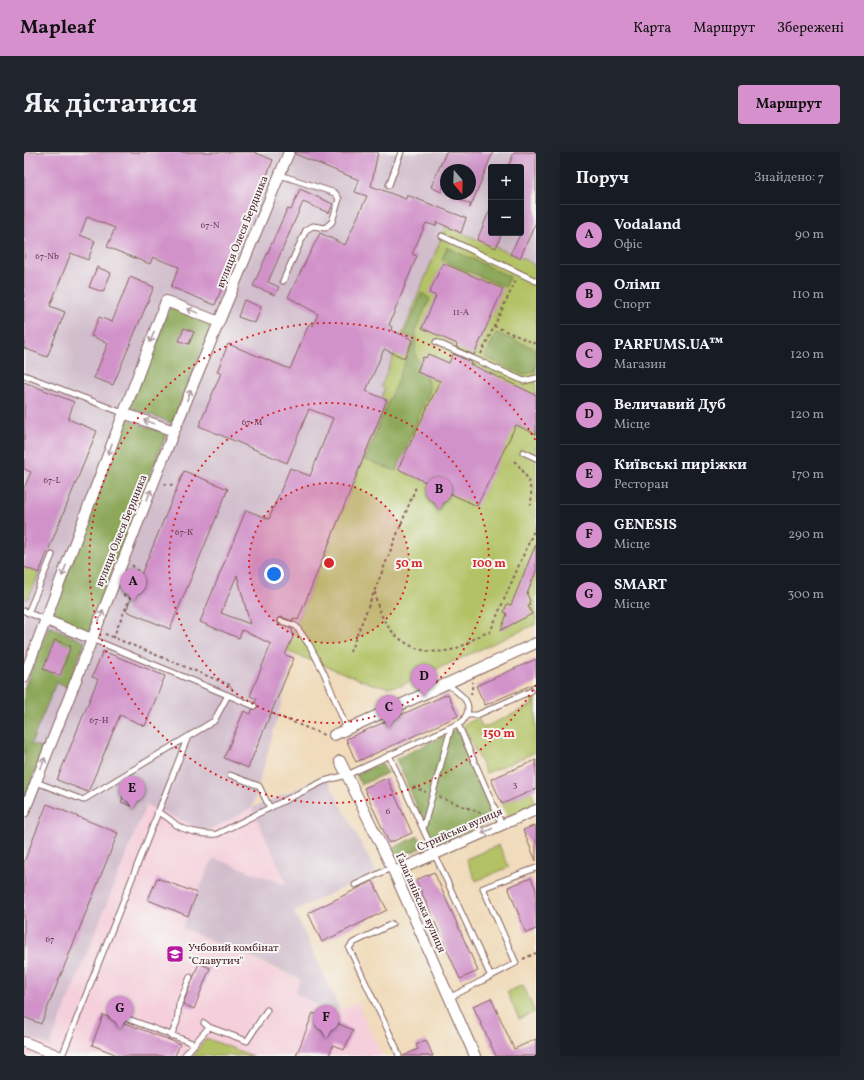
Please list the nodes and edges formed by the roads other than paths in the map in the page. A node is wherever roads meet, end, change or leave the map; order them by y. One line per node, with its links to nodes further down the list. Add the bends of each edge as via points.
1 (288, 152): 3 (street, вулиця Олеся Бердника)
2 (401, 152): 4 (lane)
3 (280, 175): 6 (lane, via 335,193 339,199 332,222 324,228 313,226 306,230); 8 (street, вулиця Олеся Бердника)
4 (389, 185)
5 (442, 236): 7 (lane)
6 (283, 281)
7 (536, 281)
8 (219, 322): 12 (street, one-way to 12, via 166,300); 13 (street, вулиця Олеся Бердника, one-way to 8)
9 (436, 342): 11 (lane, via 524,381)
10 (24, 375): 12 (lane)
11 (536, 378)
12 (123, 413): 13 (street, one-way to 12); 18 (street, one-way to 18)
13 (174, 431): 20 (street, вулиця Олеся Бердника, one-way to 13)
14 (523, 452): 15 (lane)
15 (536, 458)
16 (52, 555): 17 (lane)
17 (26, 612): 18 (lane)
18 (46, 620): 20 (street); 22 (street)
19 (281, 621): 30 (lane, via 296,626 310,646)
20 (92, 639): 25 (lane); 37 (street, вулиця Олеся Бердника, one-way to 20)
21 (536, 643): 23 (street)
22 (24, 676)
23 (446, 684): 27 (lane, via 466,699); 30 (street)
24 (531, 691): 27 (lane, via 477,715)
25 (228, 695): 26 (lane); 32 (lane, via 214,721)
26 (254, 706)
27 (468, 715): 28 (lane)
28 (458, 724): 29 (lane); 42 (lane)
29 (451, 728): 33 (lane); 43 (lane)
30 (347, 729): 31 (street)
31 (332, 736)
32 (187, 739): 37 (lane, via 82,800); 41 (lane)
33 (389, 755): 36 (lane); 43 (lane)
34 (340, 761): 36 (street, Ґалаґанівська вулиця)
35 (230, 775): 38 (lane, via 259,786)
36 (347, 775): 38 (lane, via 324,781); 46 (street, Ґалаґанівська вулиця)
37 (36, 782): 40 (street, вулиця Олеся Бердника)
38 (270, 808): 41 (lane, via 217,834 209,835 173,823 168,816)
39 (536, 810): 42 (street, Стрийська вулиця)
40 (24, 812)
41 (158, 812): 60 (lane)
42 (501, 822): 44 (street, Стрийська вулиця, one-way to 44)
43 (423, 829): 44 (lane)
44 (435, 854): 46 (street, Стрийська вулиця); 50 (lane)
45 (536, 868): 50 (lane, via 483,888 516,963)
46 (392, 870): 47 (lane); 51 (street, Ґалаґанівська вулиця)
47 (355, 886)
48 (392, 924): 62 (lane, via 353,943 349,948)
49 (190, 977): 56 (lane)
50 (491, 977): 51 (lane)
51 (449, 998): 63 (street, Ґалаґанівська вулиця)
52 (267, 1010): 55 (lane, via 247,1041)
53 (112, 1013): 56 (lane)
54 (204, 1023): 55 (lane)
55 (209, 1027): 58 (lane)
56 (171, 1036): 58 (lane)
57 (24, 1042): 59 (street)
58 (195, 1044): 61 (lane)
59 (59, 1056)
60 (62, 1056)
61 (184, 1056)
62 (399, 1056)
63 (475, 1056)

